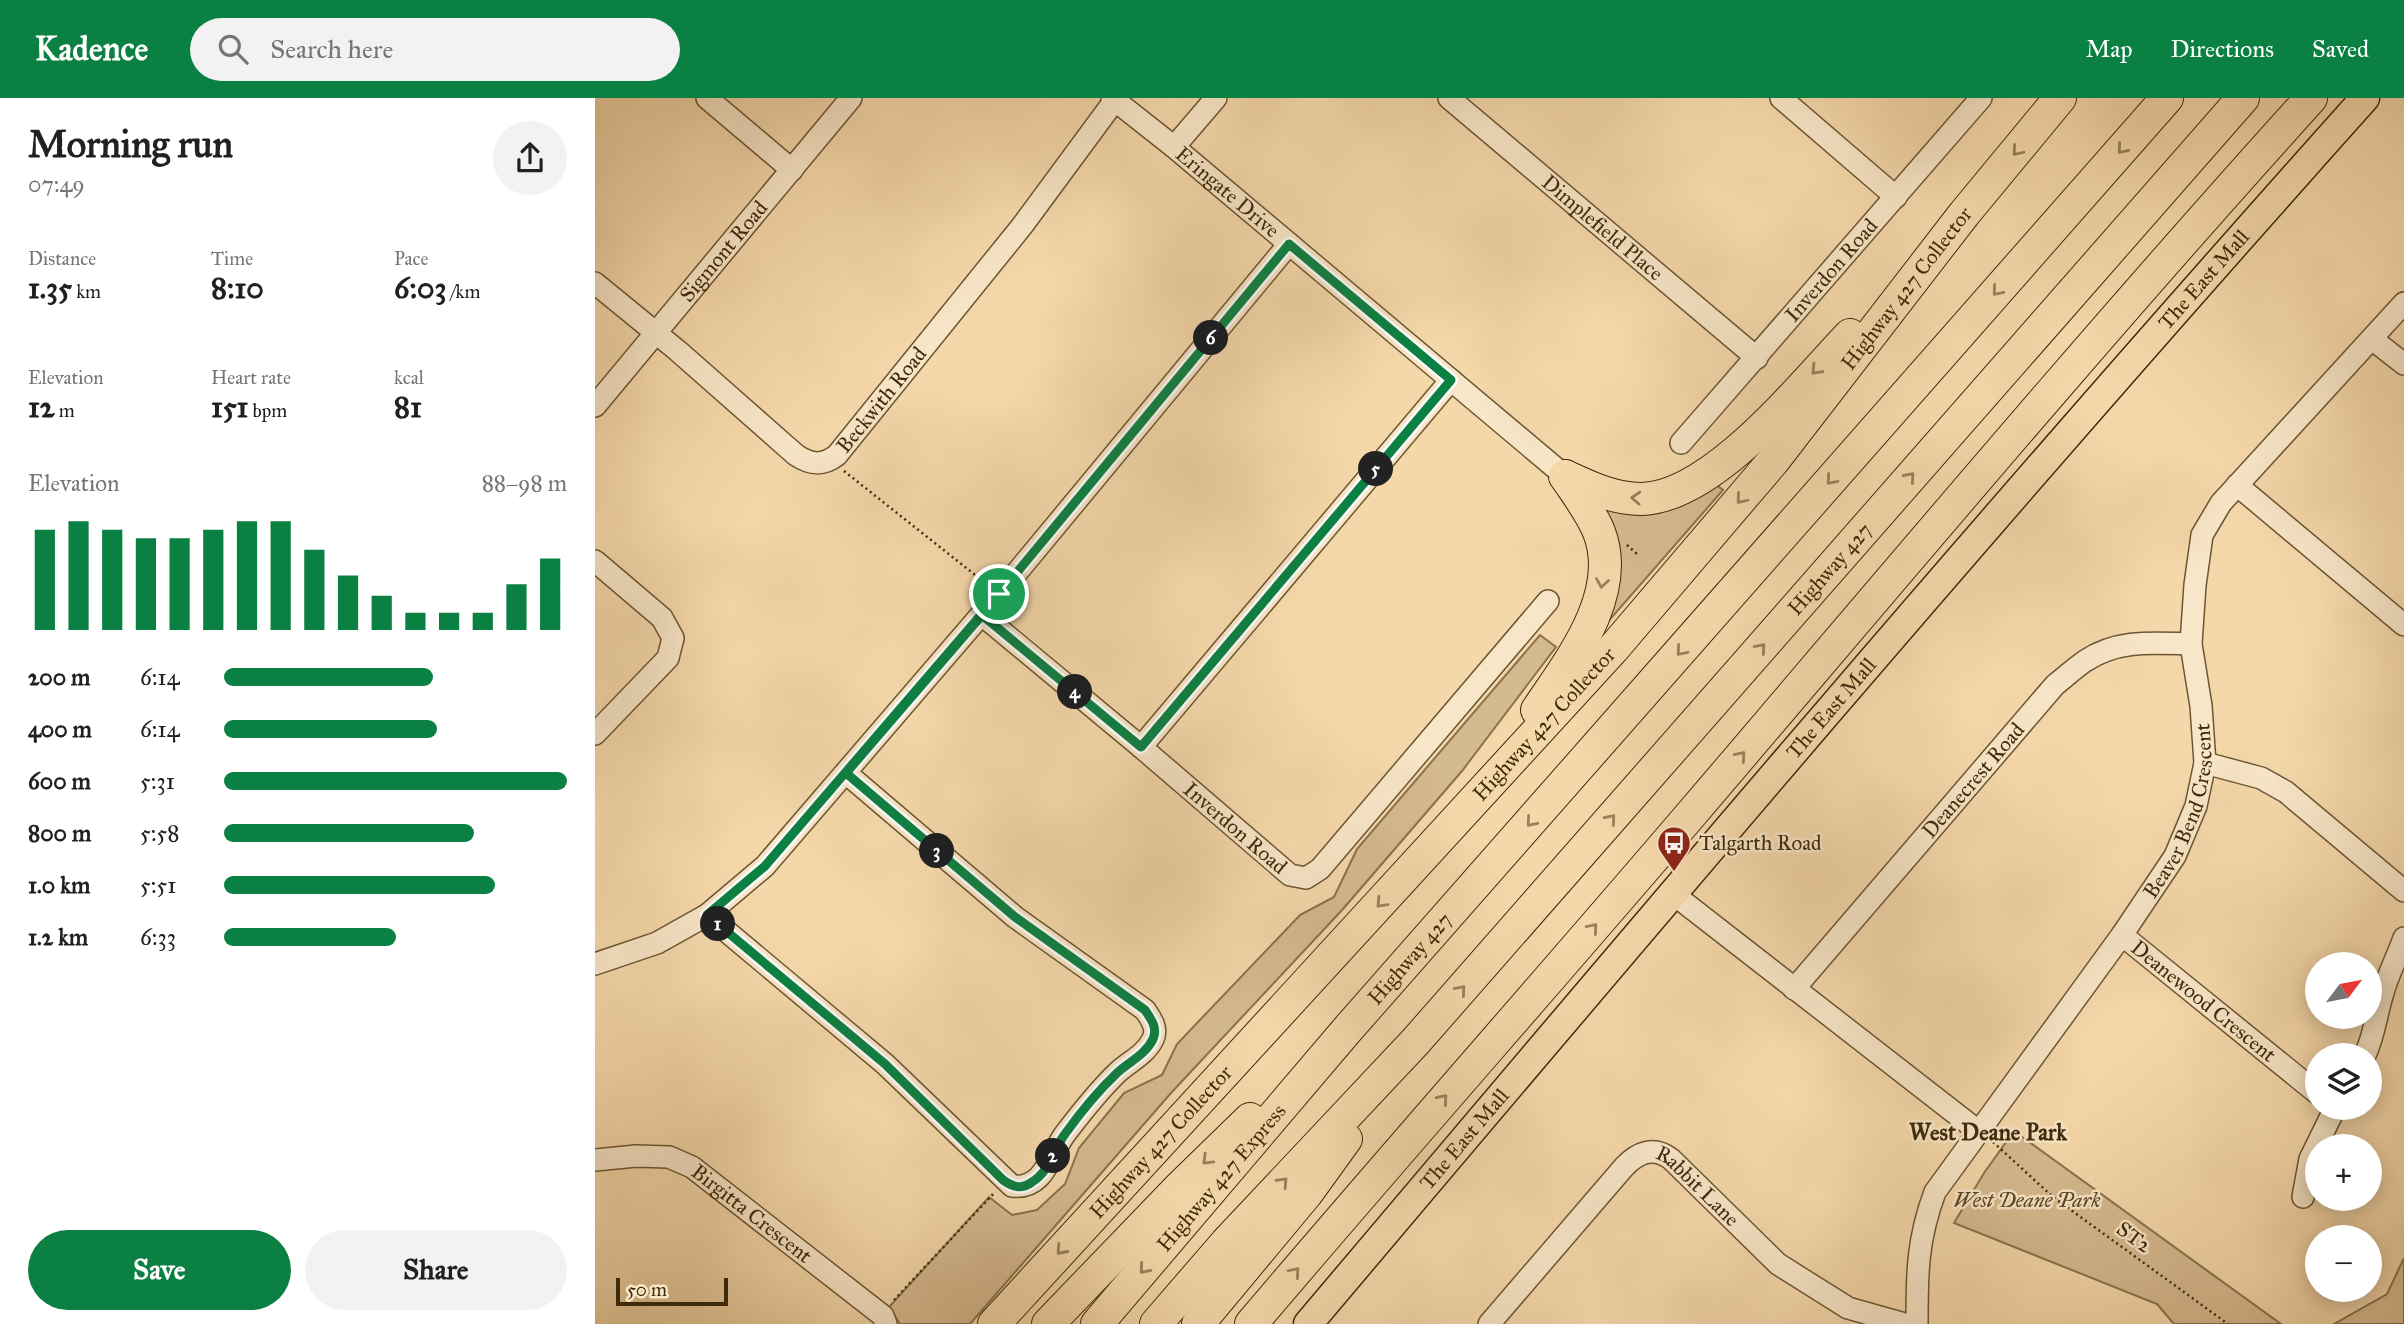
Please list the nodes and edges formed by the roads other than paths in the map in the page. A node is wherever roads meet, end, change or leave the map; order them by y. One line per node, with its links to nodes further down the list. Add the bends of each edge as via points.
1 (707, 98): 14 (street)
2 (851, 98): 14 (street, Sigmont Road)
3 (1216, 98): 13 (street)
4 (1449, 98): 22 (street, Dimplefield Place)
5 (1781, 98): 15 (street)
6 (1981, 98): 15 (street, Inverdon Road)
7 (2060, 98): 16 (highway, Highway 427 Collector, one-way to 16)
8 (2167, 98): 46 (highway, Highway 427, one-way to 46)
9 (2243, 98): 47 (highway, Highway 427, one-way to 9)
10 (2311, 98): 61 (highway, one-way to 10, via 2184,239)
11 (2365, 98): 40 (main road, The East Mall, via 2125,367)
12 (1113, 99): 13 (street, Eringate Drive); 20 (street, Beckwith Road, via 1022,226 831,460 815,464 796,455)
13 (1174, 147): 17 (street, Eringate Drive)
14 (792, 170): 20 (street, Sigmont Road)
15 (1896, 197): 22 (street, Inverdon Road)
16 (1964, 214): 27 (highway, one-way to 27, via 1746,444 1704,475 1677,491 1640,499 1608,495); 38 (highway, Highway 427 Collector, one-way to 38, via 1703,545)
17 (1289, 244): 24 (street, Eringate Drive); 31 (street)
18 (595, 283): 20 (street, Beckwith Road)
19 (2404, 303): 21 (street, Beaver Bend Crescent)
20 (656, 333): 25 (street, Sigmont Road)
21 (2372, 339): 23 (street); 28 (street, Beaver Bend Crescent)
22 (1757, 358): 26 (street, Inverdon Road)
23 (2404, 365)
24 (1451, 380): 27 (street, Eringate Drive); 35 (street)
25 (595, 405)
26 (1681, 443)
27 (1565, 476): 38 (highway, one-way to 38, via 1599,532 1604,551 1600,597 1556,682)
28 (2237, 485): 32 (street); 33 (street, Beaver Bend Crescent, via 2202,535)
29 (595, 561): 34 (street, via 662,618 673,638 668,658)
30 (1548, 601): 35 (street, Inverdon Road, via 1320,869 1306,878 1290,875)
31 (982, 615): 35 (street, Inverdon Road); 37 (street)
32 (2404, 625)
33 (2191, 644): 36 (street, Beaver Bend Crescent); 45 (street, Deanecrest Road, via 2138,642 2114,647 2085,660 2055,685)
34 (595, 734)
35 (1141, 747)
36 (2205, 763): 39 (street, via 2261,778 2286,792); 42 (street, Beaver Bend Crescent, via 2196,806 2175,856)
37 (846, 773): 41 (street, via 765,866); 41 (street, via 1015,917 1145,1010 1152,1020 1153,1040 1065,1134 1040,1177 1030,1184 1012,1186 885,1064)
38 (1428, 853): 56 (highway, Highway 427 Collector, one-way to 56)
39 (2404, 891)
40 (1672, 893): 45 (street); 62 (main road, The East Mall)
41 (707, 915): 44 (street, via 657,943)
42 (2122, 935): 49 (street, Deanewood Crescent); 51 (street, Beaver Bend Crescent)
43 (2404, 938): 48 (street, via 2381,997)
44 (595, 964)
45 (1794, 989): 51 (street)
46 (1346, 1030): 57 (highway, one-way to 57, via 1224,1142); 58 (highway, Highway 427 Express, one-way to 58)
47 (1416, 1041): 59 (highway, one-way to 47); 60 (highway, via 1307,1194)
48 (2371, 1043)
49 (2305, 1083)
50 (2329, 1120): 53 (street, via 2310,1160)
51 (1986, 1137): 64 (street, Beaver Bend Crescent, via 1935,1192 1926,1216 1917,1263)
52 (595, 1160): 54 (street, Birgitta Crescent, via 669,1157 692,1167 883,1317)
53 (2303, 1197)
54 (888, 1315)
55 (1496, 1322): 63 (street, Rabbit Lane, via 1632,1158 1652,1151 1671,1159 1778,1264 1848,1308)
56 (994, 1324)
57 (1048, 1324)
58 (1097, 1324)
59 (1156, 1324)
60 (1198, 1324)
61 (1251, 1324)
62 (1308, 1324)
63 (1905, 1324)
64 (1917, 1324)

